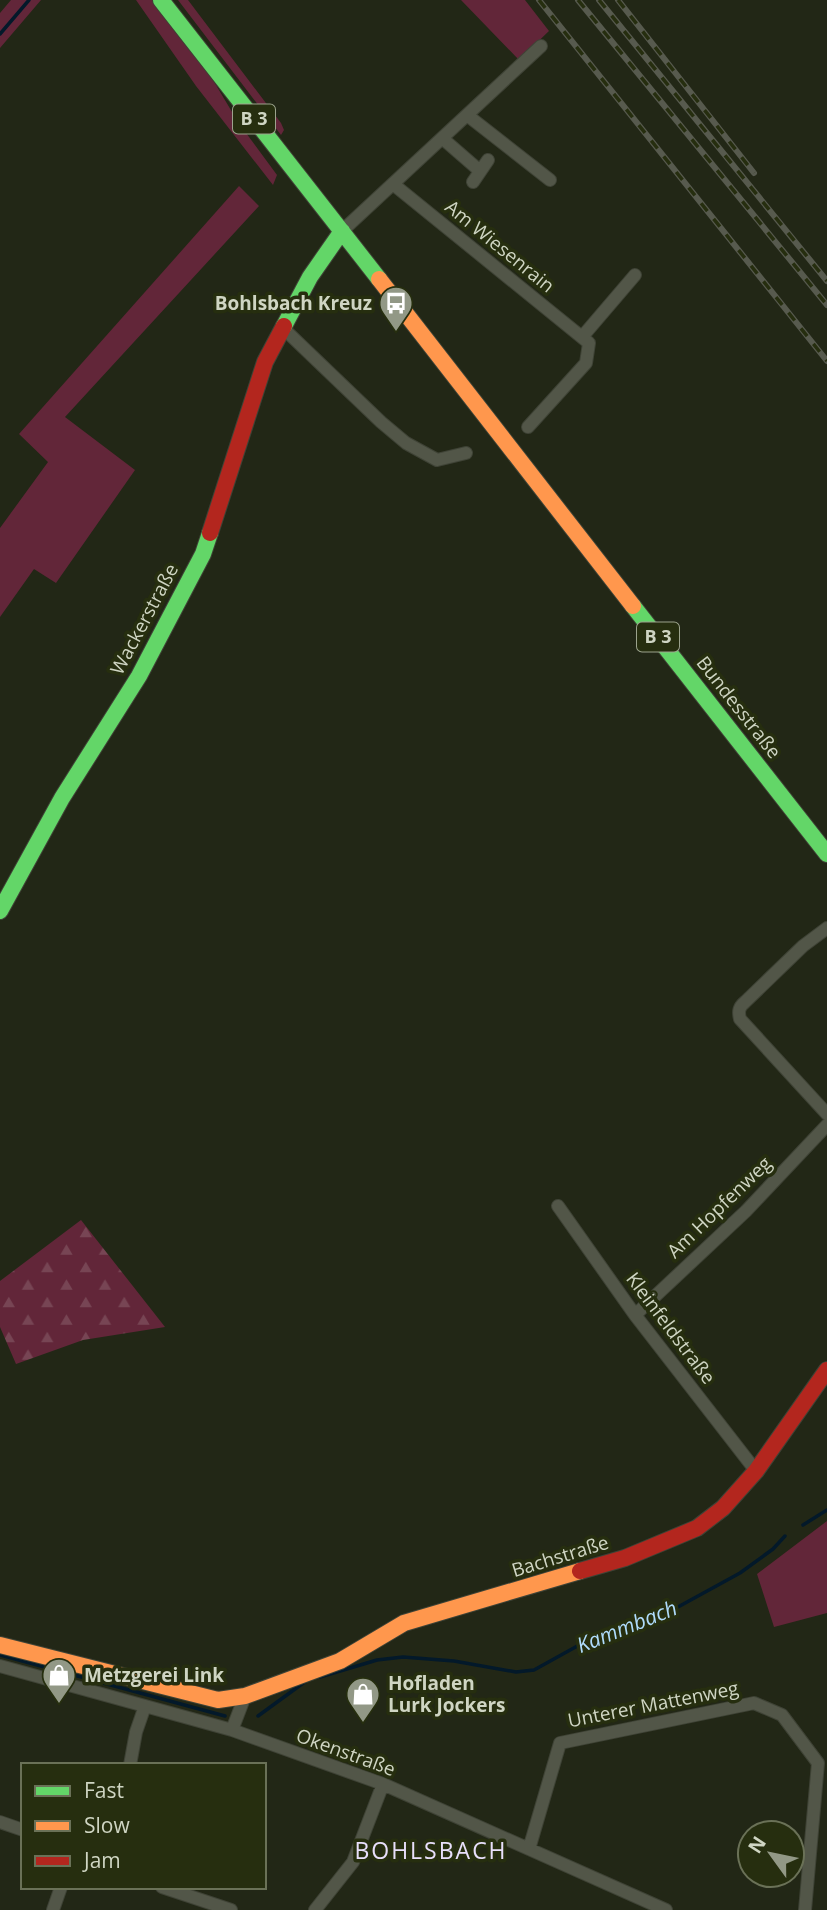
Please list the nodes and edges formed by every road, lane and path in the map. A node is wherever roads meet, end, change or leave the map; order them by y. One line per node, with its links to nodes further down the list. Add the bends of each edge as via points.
1 (161, 0): 8 (street, B 3)
2 (541, 46): 3 (street, Wackerstraße)
3 (467, 115): 4 (street, Wackerstraße); 6 (street)
4 (442, 138): 5 (street); 7 (street, Wackerstraße)
5 (480, 171)
6 (550, 180)
7 (393, 184): 8 (street, Wackerstraße); 11 (street, Am Wiesenrain)
8 (342, 231): 10 (street, Wackerstraße, via 310,277); 14 (street, Bundesstraße / B 3)
9 (635, 275): 11 (street)
10 (284, 329): 13 (street, via 406,443 437,460); 15 (street, Wackerstraße, via 265,362 203,554 139,676 62,798)
11 (582, 337): 12 (street, via 589,343 586,363)
12 (528, 427)
13 (466, 453)
14 (827, 854)
15 (0, 911)
16 (827, 928): 17 (street, via 754,992 738,1013)
17 (827, 1114)
18 (827, 1125): 20 (street, Am Hopfenweg, via 746,1211)
19 (558, 1206): 20 (street, Kleinfeldstraße)
20 (635, 1315): 22 (street, Kleinfeldstraße)
21 (827, 1370): 22 (street, Bachstraße)
22 (756, 1471): 25 (street, Bachstraße, via 723,1508 697,1528 625,1558 404,1623 340,1661)
23 (0, 1645): 25 (street, Bachstraße, via 218,1700)
24 (0, 1666): 26 (street, Okenstraße)
25 (245, 1696): 27 (street)
26 (145, 1706): 27 (street, Okenstraße); 28 (street)
27 (232, 1731): 29 (street, Okenstraße)
28 (130, 1763)
29 (383, 1784): 32 (street, Okenstraße); 37 (street, via 353,1862)
30 (0, 1822): 31 (street)
31 (21, 1829)
32 (529, 1849): 38 (street, Okenstraße); 39 (street, Unterer Mattenweg, via 560,1743 754,1703 782,1715 818,1763)
33 (60, 1889): 35 (street)
34 (168, 1889): 36 (street)
35 (53, 1910)
36 (231, 1910)
37 (315, 1910)
38 (666, 1910)
39 (805, 1910)

